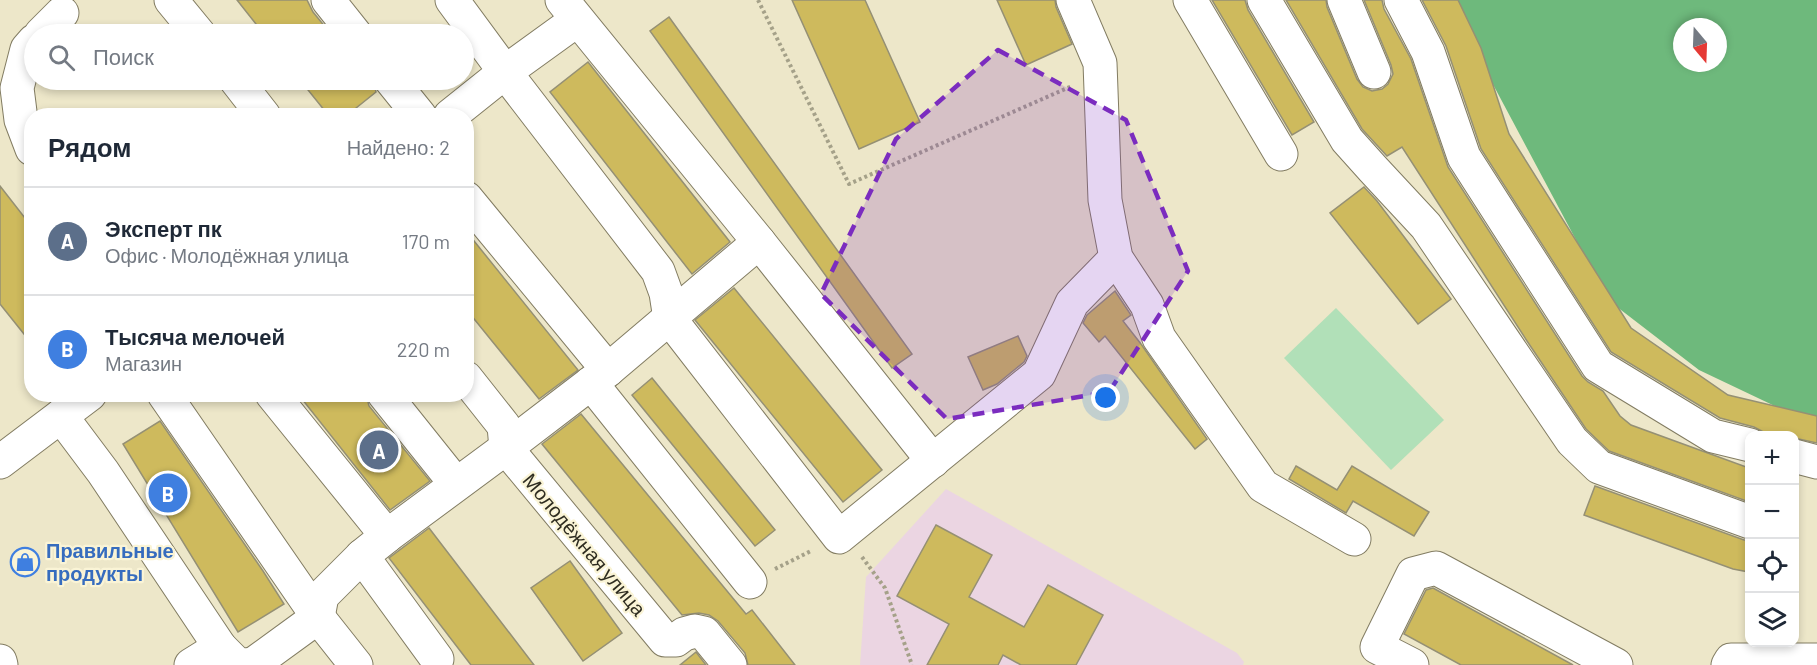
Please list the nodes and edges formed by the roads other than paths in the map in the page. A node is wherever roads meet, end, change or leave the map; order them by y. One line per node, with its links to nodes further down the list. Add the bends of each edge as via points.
1 (171, 0): 10 (street)
2 (328, 0): 11 (street)
3 (452, 0): 12 (street)
4 (1072, 0): 26 (street, via 1100,63 1104,200)
5 (1190, 0): 23 (street)
6 (1264, 0): 42 (street, via 1347,140 1426,226 1572,441 1599,466)
7 (1344, 0): 16 (street)
8 (1401, 0): 35 (street, via 1428,52 1464,157 1598,366 1713,436)
9 (570, 10): 15 (street); 25 (street)
10 (191, 24)
11 (348, 24)
12 (470, 24)
13 (474, 30): 15 (street)
14 (24, 62): 22 (street, via 18,88)
15 (505, 72): 21 (street); 27 (street, via 658,272)
16 (1374, 72)
17 (244, 90): 19 (street)
18 (400, 90): 20 (street)
19 (258, 108)
20 (414, 108)
21 (460, 108)
22 (24, 128)
23 (1281, 154)
24 (474, 209): 28 (street)
25 (759, 242): 27 (street); 38 (street)
26 (1116, 258): 38 (street, via 1072,303 1039,374); 44 (street, via 1147,305 1159,338 1263,486)
27 (670, 319): 28 (street); 38 (street, via 838,537)
28 (599, 377): 36 (street); 46 (street)
29 (474, 388): 36 (street, Молодёжная улица, via 504,426)
30 (79, 402): 34 (street)
31 (170, 402): 47 (street)
32 (278, 402): 43 (street)
33 (390, 402): 41 (street)
34 (61, 416): 39 (street); 48 (street)
35 (1745, 444)
36 (506, 448): 41 (street); 54 (street, Молодёжная улица, via 665,640 676,640 695,631 705,633)
37 (1799, 457): 40 (street)
38 (933, 461)
39 (0, 462)
40 (1817, 462)
41 (456, 484): 43 (street)
42 (1745, 521)
43 (387, 536): 45 (street)
44 (1354, 539)
45 (362, 556): 47 (street, via 322,596); 49 (street)
46 (750, 582)
47 (318, 617): 52 (street); 53 (street)
48 (220, 648): 51 (street); 52 (street, via 237,664)
49 (437, 659)
50 (1817, 660): 57 (street, via 1731,660)
51 (191, 665)
52 (250, 665)
53 (356, 665)
54 (730, 665)
55 (1412, 665): 56 (street, via 1377,647 1413,574 1436,568)
56 (1616, 665)
57 (1728, 665)

